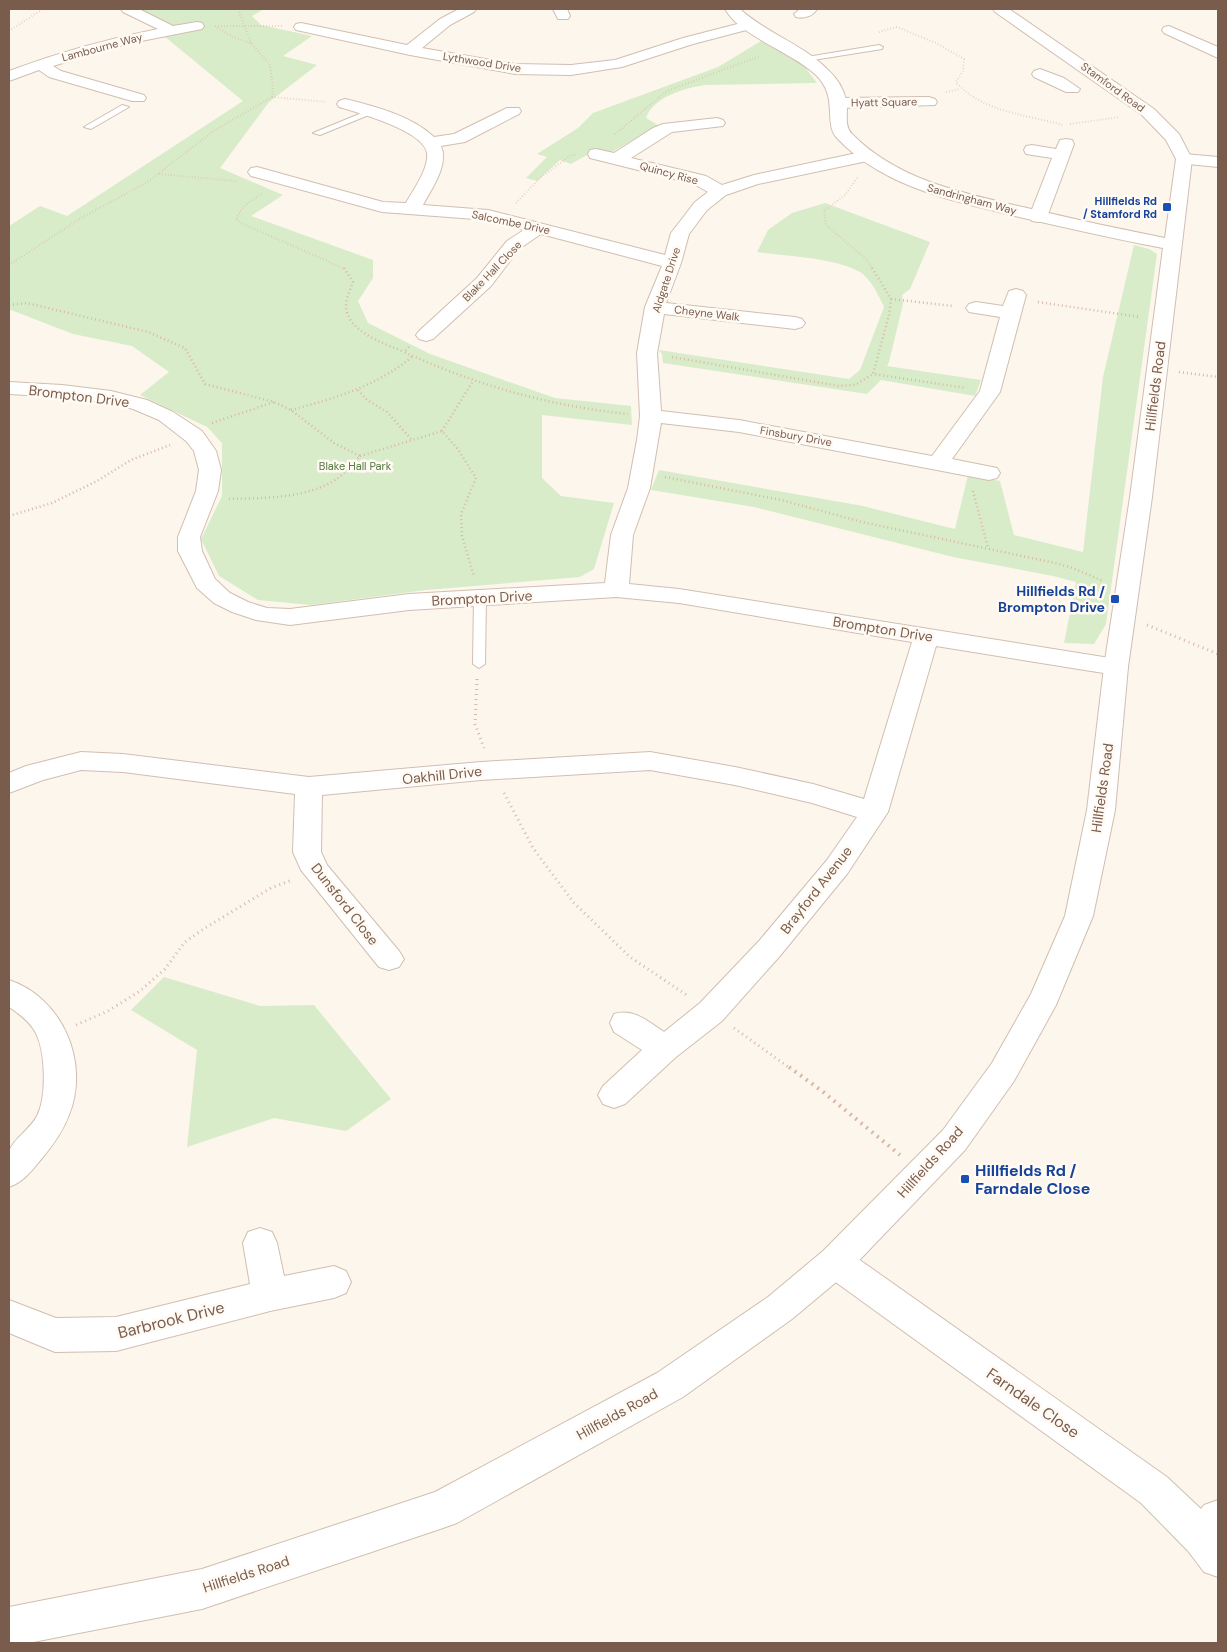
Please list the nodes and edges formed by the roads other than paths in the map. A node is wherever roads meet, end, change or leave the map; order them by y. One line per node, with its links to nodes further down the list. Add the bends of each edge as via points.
1 (128, 9): 9 (street, via 167,27)
2 (469, 9): 15 (street, via 445,22)
3 (732, 9): 6 (street, Sandringham Way)
4 (1000, 9): 19 (street, Stamford Road)
5 (203, 23): 9 (street, Lambourne Way)
6 (749, 25): 15 (street, Lythwood Drive, via 617,64 571,70 514,69); 17 (street, Sandringham Way)
7 (301, 27): 10 (street, Lythwood Drive)
8 (1169, 30): 12 (street)
9 (168, 31): 18 (street, Lambourne Way)
10 (330, 33): 11 (street); 15 (street, Lythwood Drive)
11 (316, 42)
12 (1193, 42): 14 (street); 16 (street)
13 (879, 47): 17 (lane)
14 (1177, 47)
15 (410, 50)
16 (1218, 53)
17 (806, 60): 27 (street, Sandringham Way, via 834,87)
18 (39, 64): 21 (street, Lambourne Way); 25 (street, via 55,74)
19 (1091, 71): 22 (street); 38 (street, Stamford Road, via 1148,112 1173,138)
20 (1040, 74): 22 (street)
21 (9, 76)
22 (1058, 81): 23 (street)
23 (1072, 89)
24 (155, 91): 25 (street)
25 (132, 102): 32 (lane)
26 (933, 102): 27 (street, Hyatt Square)
27 (839, 103): 39 (street, Sandringham Way, via 842,134)
28 (345, 104): 30 (street)
29 (513, 111): 34 (street, via 459,138)
30 (372, 112): 33 (lane); 34 (street, via 409,127)
31 (717, 123): 37 (street, Quincy Rise, via 662,123)
32 (88, 127)
33 (317, 133)
34 (431, 143): 43 (street, via 435,153 428,180)
35 (1032, 150): 44 (street, via 1064,149)
36 (596, 154): 37 (street, Quincy Rise)
37 (617, 159): 42 (street, Quincy Rise, via 700,180)
38 (1184, 159): 40 (street); 46 (street, Hillfields Road)
39 (873, 161): 42 (street, Aldgate Drive, via 754,180); 44 (street, Sandringham Way, via 937,191)
40 (1218, 162)
41 (257, 172): 43 (street, Salcombe Drive, via 282,185 382,207)
42 (720, 191): 47 (street, Aldgate Drive, via 701,206 680,234)
43 (411, 210): 45 (street, Salcombe Drive, via 470,212)
44 (1038, 217): 46 (street, Sandringham Way)
45 (539, 228): 47 (street, Salcombe Drive); 51 (street, Blake Hall Close, via 514,245 484,282)
46 (1174, 245): 64 (street, Hillfields Road)
47 (672, 263): 49 (street, Aldgate Drive)
48 (771, 299): 52 (street, Cheyne Walk)
49 (655, 307): 52 (street, Cheyne Walk); 57 (street, Aldgate Drive, via 647,353)
50 (976, 308): 58 (street, via 1014,302 990,392)
51 (446, 318): 53 (street, Blake Hall Close); 55 (street, Blake Hall Close)
52 (758, 319): 54 (street, Cheyne Walk)
53 (470, 324)
54 (795, 324)
55 (426, 335)
56 (9, 388): 61 (street, Brompton Drive, via 62,391 140,404 166,416 190,433 205,451 210,470 204,499 189,537 190,551 205,583 240,608 290,617 409,602)
57 (651, 416): 58 (street, Finsbury Drive, via 739,426); 60 (street, Aldgate Drive, via 639,488 622,535)
58 (939, 462): 59 (street, Finsbury Drive)
59 (981, 471)
60 (616, 590): 61 (street, Brompton Drive); 62 (street, Brompton Drive, via 679,596)
61 (480, 598): 63 (lane)
62 (926, 636): 64 (street, Brompton Drive); 67 (street, Brayford Avenue)
63 (478, 664)
64 (1116, 667): 75 (street, Hillfields Road, via 1101,810 1078,916 1045,997 1003,1072 954,1140)
65 (9, 784): 66 (street, Oakhill Drive, via 35,773 81,761 123,763)
66 (309, 786): 67 (street, Oakhill Drive, via 492,770 650,761 735,776); 68 (street, Dunsford Close, via 307,852 315,870)
67 (874, 812): 71 (street, Brayford Avenue, via 837,867 769,949 711,1012)
68 (389, 959)
69 (9, 992): 73 (street, via 42,1017 56,1042 58,1066 57,1103 49,1125)
70 (625, 1023): 71 (street)
71 (665, 1048): 72 (street, Brayford Avenue)
72 (614, 1095)
73 (9, 1173)
74 (260, 1243): 77 (street)
75 (835, 1262): 79 (street, Farndale Close, via 1154,1490); 80 (street, Hillfields Road, via 780,1308 670,1385 443,1509 202,1589)
76 (334, 1282): 77 (street, Barbrook Drive)
77 (270, 1295): 78 (street, Barbrook Drive, via 116,1334 55,1335)
78 (9, 1316)
79 (1213, 1538)
80 (9, 1627)

